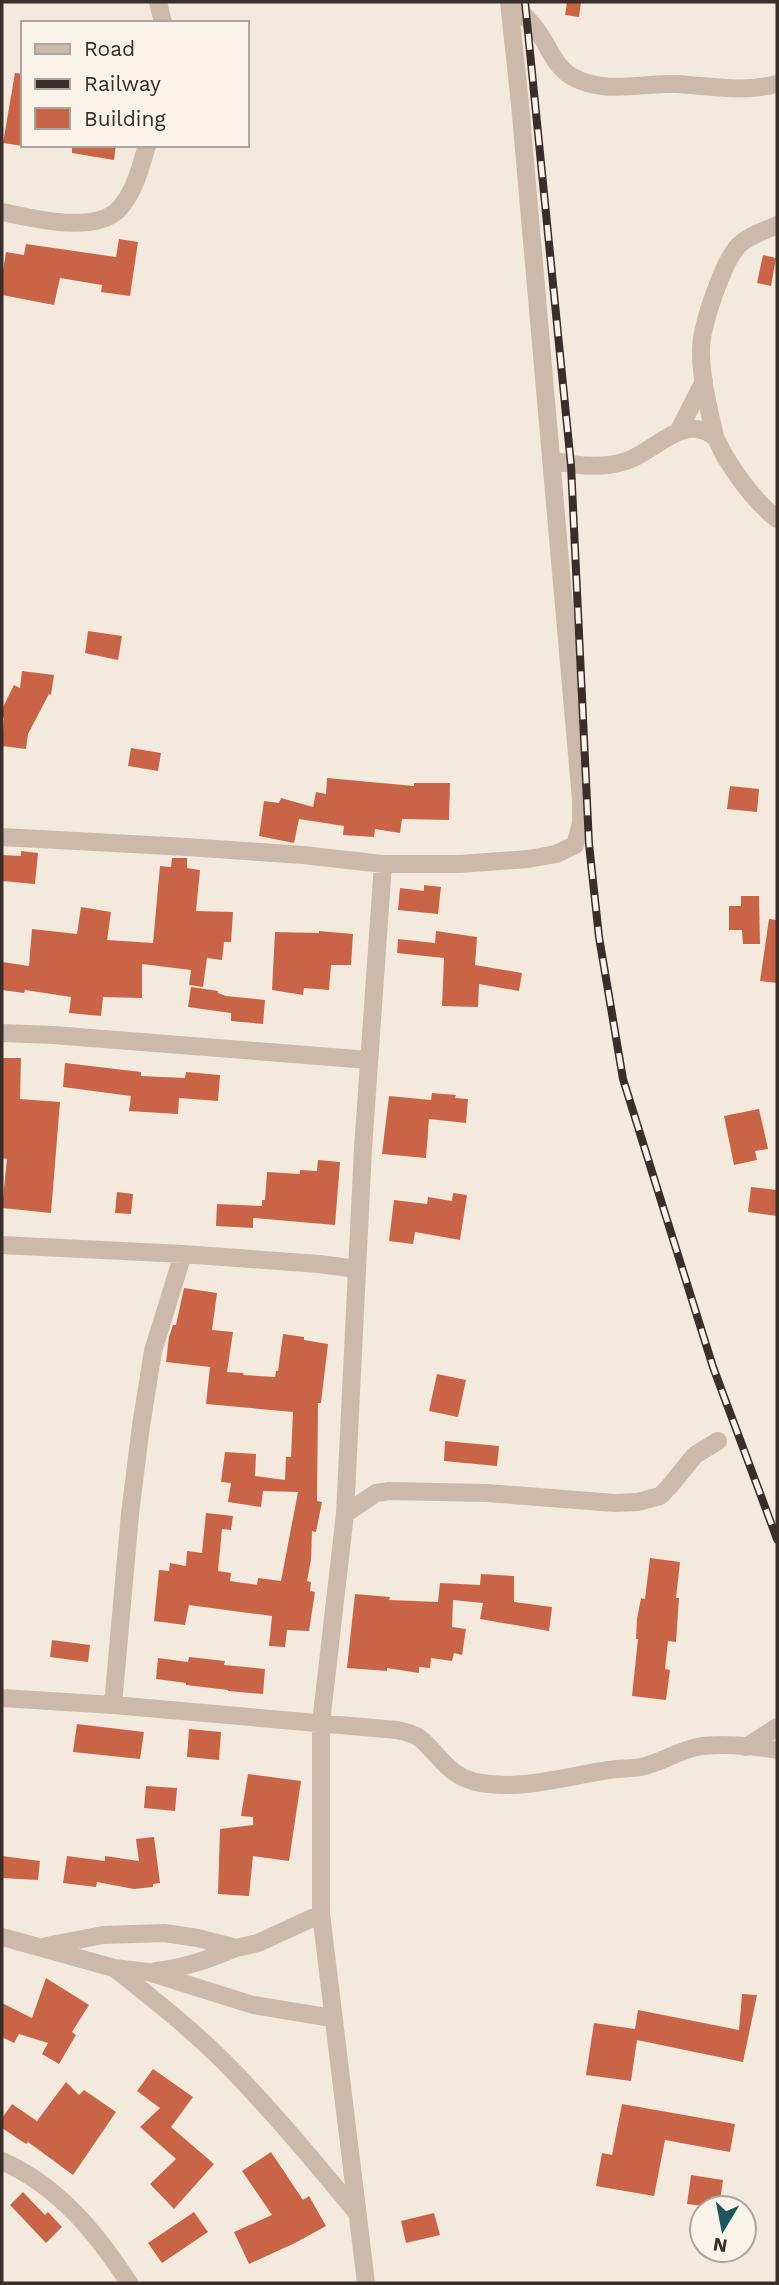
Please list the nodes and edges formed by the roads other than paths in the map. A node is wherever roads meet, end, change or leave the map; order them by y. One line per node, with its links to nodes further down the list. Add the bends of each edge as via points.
1 (158, 2): 3 (street)
2 (510, 2): 4 (street, via 538,30 568,75 594,85 673,84 747,90); 11 (street)
3 (163, 21)
4 (777, 84)
5 (146, 147): 6 (street, via 127,198 107,217 71,222)
6 (2, 212)
7 (777, 225): 8 (street, via 738,246 726,267 700,349)
8 (704, 382): 9 (street); 10 (street)
9 (679, 430): 10 (street, via 697,428); 11 (street, via 640,455 603,466)
10 (715, 437): 12 (street, via 743,483)
11 (552, 460): 14 (street, via 581,800 575,845 528,859)
12 (777, 519)
13 (2, 837): 14 (street)
14 (383, 864): 16 (street)
15 (2, 1033): 16 (street)
16 (369, 1060): 19 (street)
17 (2, 1245): 18 (street)
18 (183, 1254): 19 (street); 23 (street, via 153,1351 141,1426)
19 (358, 1269): 21 (street)
20 (718, 1441): 21 (street, via 695,1455 660,1496 638,1502 389,1491 376,1493)
21 (345, 1514): 24 (street)
22 (2, 1698): 23 (street)
23 (113, 1705): 24 (street)
24 (321, 1723): 26 (street, via 413,1735 458,1776 502,1786 639,1767 698,1747); 28 (street)
25 (777, 1727): 26 (street)
26 (746, 1747): 27 (street)
27 (777, 1750)
28 (321, 1914): 31 (street, via 258,1943); 34 (street)
29 (2, 1937): 30 (street)
30 (42, 1946): 31 (street, via 103,1935 164,1933); 32 (street)
31 (236, 1948): 33 (street, via 178,1969)
32 (114, 1968): 33 (street); 36 (street, via 235,2073)
33 (148, 1972): 34 (street, via 253,2005)
34 (332, 2018): 36 (street)
35 (2, 2161): 37 (street, via 63,2199 108,2249)
36 (357, 2213): 38 (street)
37 (129, 2283)
38 (366, 2283)

